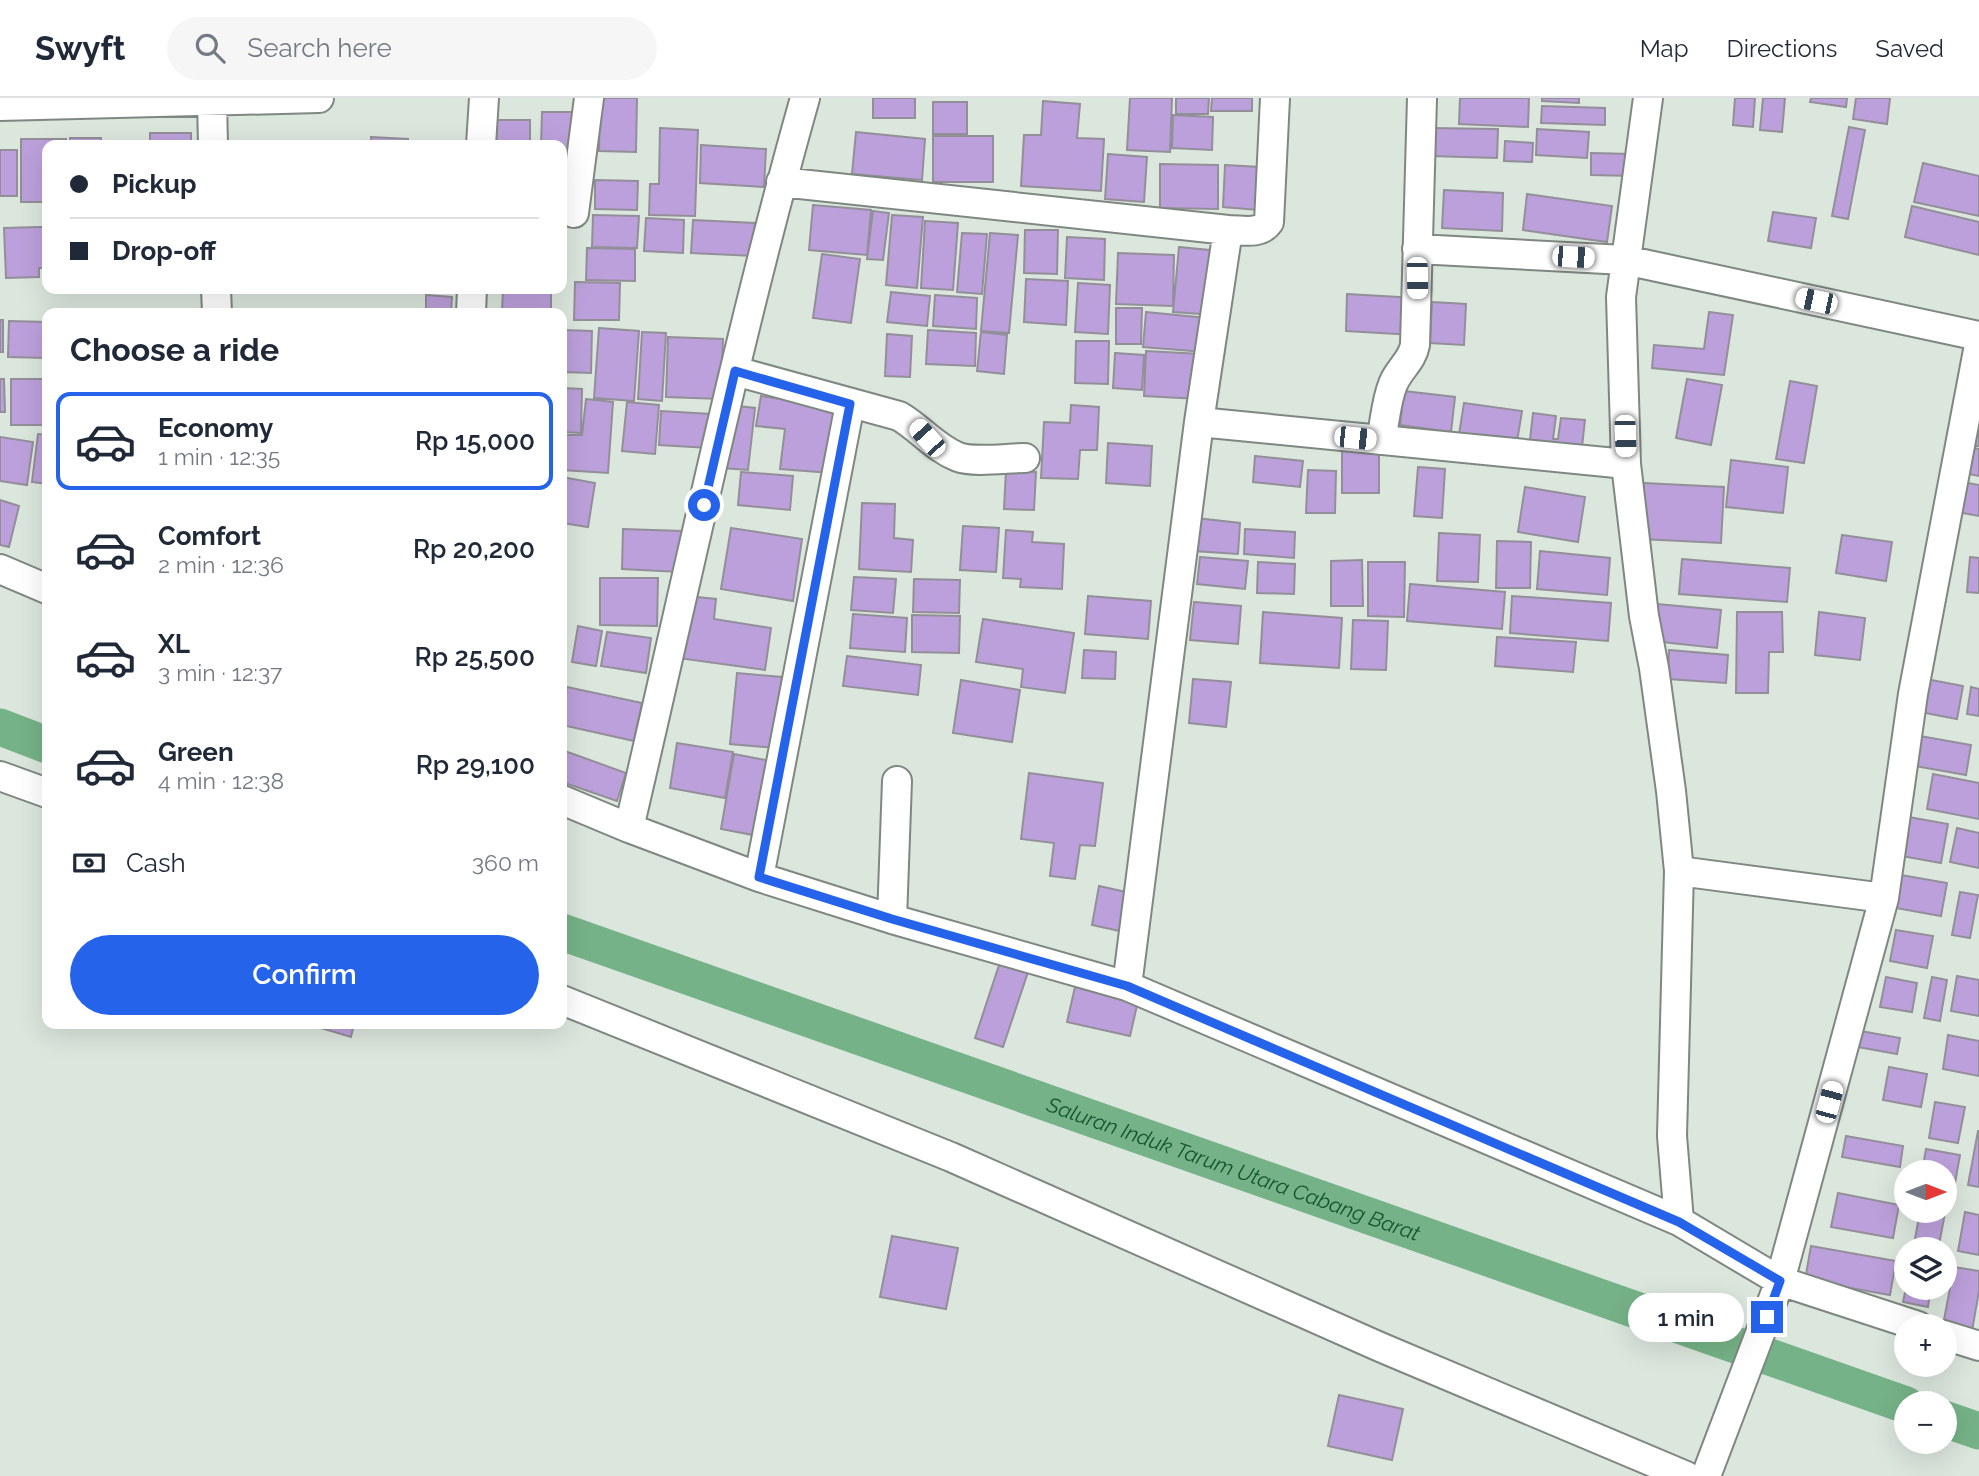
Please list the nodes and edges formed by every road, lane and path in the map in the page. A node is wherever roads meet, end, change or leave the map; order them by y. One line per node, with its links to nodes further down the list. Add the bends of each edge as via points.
1 (319, 98): 8 (street)
2 (484, 98): 11 (street)
3 (589, 98): 13 (street)
4 (805, 98): 12 (street)
5 (1275, 98): 14 (street, via 1269,222 1255,231)
6 (1422, 98): 15 (street)
7 (1648, 98): 16 (street)
8 (212, 100): 9 (street); 10 (street)
9 (0, 106)
10 (213, 140)
11 (481, 140)
12 (781, 182): 14 (street); 19 (street)
13 (573, 213)
14 (1228, 230): 21 (street)
15 (1417, 249): 16 (street); 22 (street, via 1414,354 1391,387)
16 (1625, 260): 17 (street); 24 (street, via 1621,297)
17 (1979, 336)
18 (1979, 345): 34 (street, via 1913,694)
19 (735, 371): 20 (street); 31 (street)
20 (850, 404): 23 (street, via 899,416 960,457); 33 (street)
21 (1199, 422): 22 (street); 36 (street)
22 (1381, 440): 24 (street)
23 (1025, 458)
24 (1626, 464): 32 (street)
25 (0, 569): 26 (street)
26 (42, 587)
27 (0, 776): 29 (street)
28 (897, 781): 35 (street)
29 (42, 791)
30 (567, 802): 31 (street)
31 (629, 828): 33 (street)
32 (1679, 870): 34 (street); 38 (street, via 1672,1136)
33 (759, 877): 35 (street)
34 (1884, 898): 39 (street)
35 (892, 919): 36 (street)
36 (1127, 986): 38 (street)
37 (567, 1002): 43 (street, via 951,1157 1380,1347)
38 (1679, 1222): 39 (street)
39 (1780, 1281): 40 (street); 43 (street)
40 (1894, 1318)
41 (1957, 1339): 42 (street)
42 (1979, 1346)
43 (1701, 1473)

